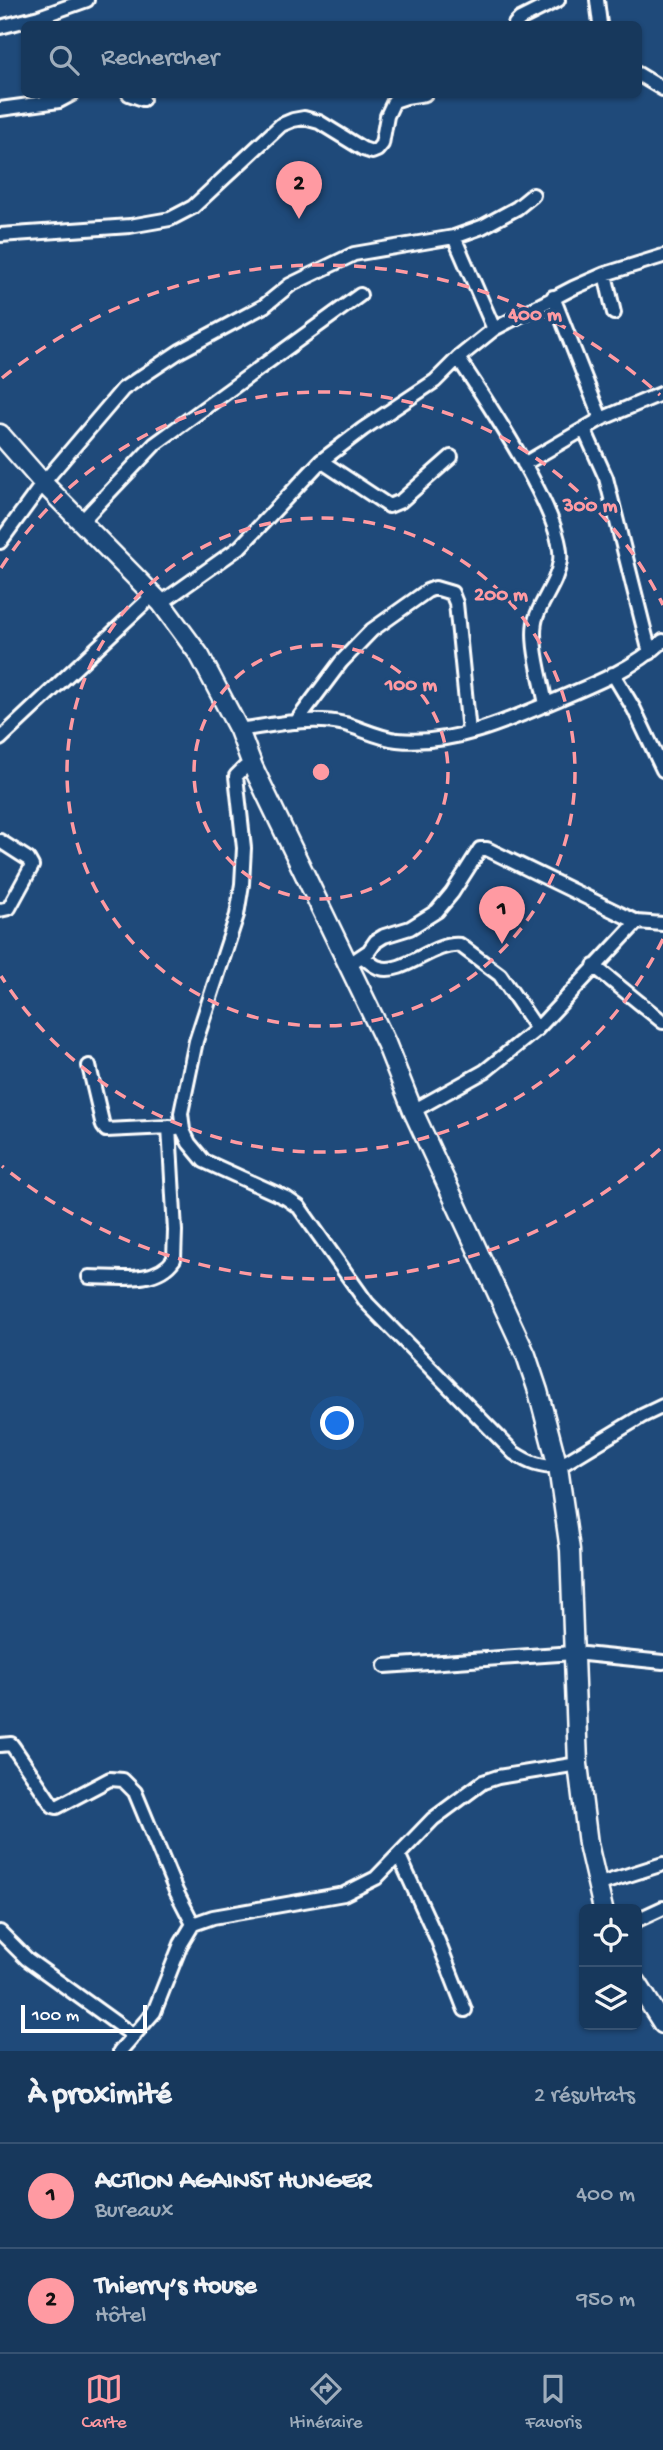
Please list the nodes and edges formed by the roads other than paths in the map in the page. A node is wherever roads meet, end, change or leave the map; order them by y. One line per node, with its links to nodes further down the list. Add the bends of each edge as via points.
1 (88, 0): 5 (street)
2 (558, 0): 4 (street)
3 (597, 0): 7 (street)
4 (538, 4): 6 (street)
5 (60, 5): 8 (street)
6 (518, 21)
7 (600, 21)
8 (0, 27)
9 (642, 76): 10 (street)
10 (663, 89)
11 (65, 98): 13 (street)
12 (403, 98): 15 (street, via 394,101 382,144 372,152 304,118 281,125 193,207 170,219)
13 (0, 108)
14 (533, 195): 16 (street, via 482,227)
15 (0, 235)
16 (454, 237): 22 (street); 31 (street, via 354,254 290,285 264,306 131,383)
17 (663, 256): 18 (street)
18 (605, 274): 20 (street); 21 (street)
19 (360, 295): 32 (street, via 155,444)
20 (553, 297): 22 (street); 25 (street)
21 (614, 313)
22 (494, 329): 23 (street)
23 (458, 358): 29 (street, via 435,381); 30 (street)
24 (663, 393): 25 (street)
25 (601, 419): 26 (street)
26 (584, 429): 30 (street); 36 (street, via 606,478)
27 (0, 434): 31 (highway)
28 (451, 457): 29 (street, via 401,501 389,506)
29 (321, 461): 34 (street, via 240,547)
30 (524, 464): 38 (street, via 558,536 561,559 533,632)
31 (43, 483): 32 (highway); 33 (street)
32 (80, 522): 34 (highway)
33 (0, 542)
34 (157, 600): 40 (highway, via 200,656); 42 (street)
35 (663, 641): 36 (street)
36 (650, 653): 37 (street)
37 (613, 674): 38 (street); 44 (street)
38 (546, 705): 41 (street)
39 (296, 722): 40 (street); 41 (street, via 345,724 394,740); 41 (street, via 341,662 372,630 435,588 452,593 456,603)
40 (239, 730): 43 (highway)
41 (469, 732)
42 (0, 740)
43 (253, 766): 49 (highway); 56 (street, via 236,776 244,848 242,884 237,915 196,1041 181,1113)
44 (663, 771)
45 (0, 841): 46 (street, via 32,866 9,908)
46 (0, 910)
47 (637, 922): 48 (street); 49 (street, via 480,849 437,911 410,928 384,936); 50 (street)
48 (662, 925)
49 (355, 961): 52 (street, via 389,970 446,945 460,944 500,975); 54 (highway)
50 (594, 966): 51 (street); 52 (street)
51 (663, 1022)
52 (537, 1028): 54 (street, via 485,1071)
53 (89, 1066): 55 (street, via 106,1130)
54 (413, 1111): 59 (highway, via 526,1355)
55 (169, 1126): 56 (street); 57 (street, via 174,1259 153,1276)
56 (183, 1130): 59 (street, via 204,1161 299,1208 367,1303 514,1453 528,1463)
57 (89, 1278)
58 (663, 1406): 59 (street)
59 (558, 1467): 60 (highway, via 570,1550)
60 (575, 1653): 61 (street); 62 (street); 64 (highway)
61 (663, 1662)
62 (385, 1666)
63 (0, 1745): 71 (street, via 14,1748 52,1806 110,1779 123,1780 135,1792)
64 (578, 1764): 65 (street, via 483,1782 432,1819); 67 (highway)
65 (399, 1856): 71 (street, via 376,1878 344,1894); 74 (street)
66 (663, 1864): 67 (street)
67 (597, 1885): 68 (highway)
68 (602, 1904)
69 (663, 1908): 70 (street)
70 (642, 1918)
71 (193, 1924): 76 (street, via 154,2012)
72 (0, 1932): 76 (street, via 27,1959)
73 (642, 1991): 75 (highway)
74 (465, 2010)
75 (663, 2024)
76 (134, 2036): 77 (street)
77 (120, 2051)

